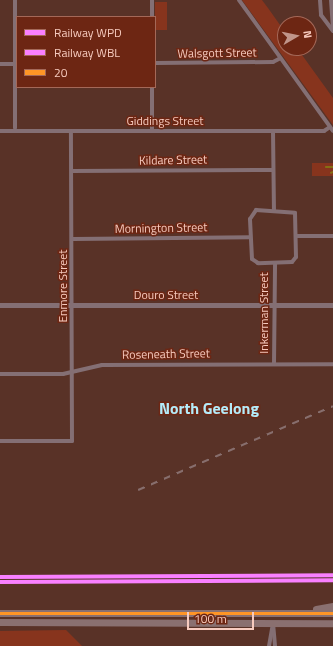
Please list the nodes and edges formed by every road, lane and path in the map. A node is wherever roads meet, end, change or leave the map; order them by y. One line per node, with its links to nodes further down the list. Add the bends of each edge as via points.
1 (16, 0): 11 (street)
2 (152, 0): 6 (street)
3 (239, 0): 8 (street)
4 (320, 0): 7 (street, via 321,15)
5 (331, 0): 7 (street)
6 (152, 16)
7 (333, 30)
8 (279, 59): 9 (street, Walsgott Street, via 273,62); 13 (street)
9 (156, 63)
10 (0, 64): 11 (street)
11 (16, 64): 14 (street)
12 (152, 88): 17 (street)
13 (330, 127): 18 (street, Giddings Street, via 324,131); 19 (street)
14 (14, 128): 15 (street, Giddings Street); 16 (street, Giddings Street)
15 (0, 131)
16 (71, 131): 17 (street, Giddings Street); 21 (street, Enmore Street)
17 (152, 131): 18 (street, Giddings Street)
18 (273, 131): 20 (street)
19 (333, 131)
20 (273, 170): 21 (street, Kildare Street); 22 (street)
21 (72, 171): 26 (street, Enmore Street)
22 (274, 210): 23 (street, via 253,211); 24 (street, via 295,213)
23 (250, 236): 26 (street, Mornington Street); 27 (street, via 254,262)
24 (297, 236): 25 (street); 27 (street, via 295,260)
25 (333, 236)
26 (73, 239): 31 (street, Enmore Street)
27 (275, 263): 29 (street, Inkerman Street)
28 (0, 305): 31 (street, Douro Street)
29 (274, 305): 30 (street, Douro Street); 31 (street, Douro Street); 32 (street, Inkerman Street)
30 (333, 305)
31 (72, 306): 34 (street, Enmore Street)
32 (274, 364): 33 (street, Roseneath Street); 34 (street, Roseneath Street, via 102,365)
33 (333, 364)
34 (72, 372): 35 (street, Roseneath Street); 36 (street, Enmore Street, via 72,441)
35 (0, 374)
36 (0, 441)
37 (333, 606): 40 (highway)
38 (0, 613): 39 (highway)
39 (273, 613): 40 (highway); 43 (highway)
40 (290, 613): 41 (highway)
41 (333, 613)
42 (0, 622): 43 (highway)
43 (273, 623): 44 (highway); 45 (street); 46 (street)
44 (333, 624)
45 (269, 646)
46 (275, 646)

